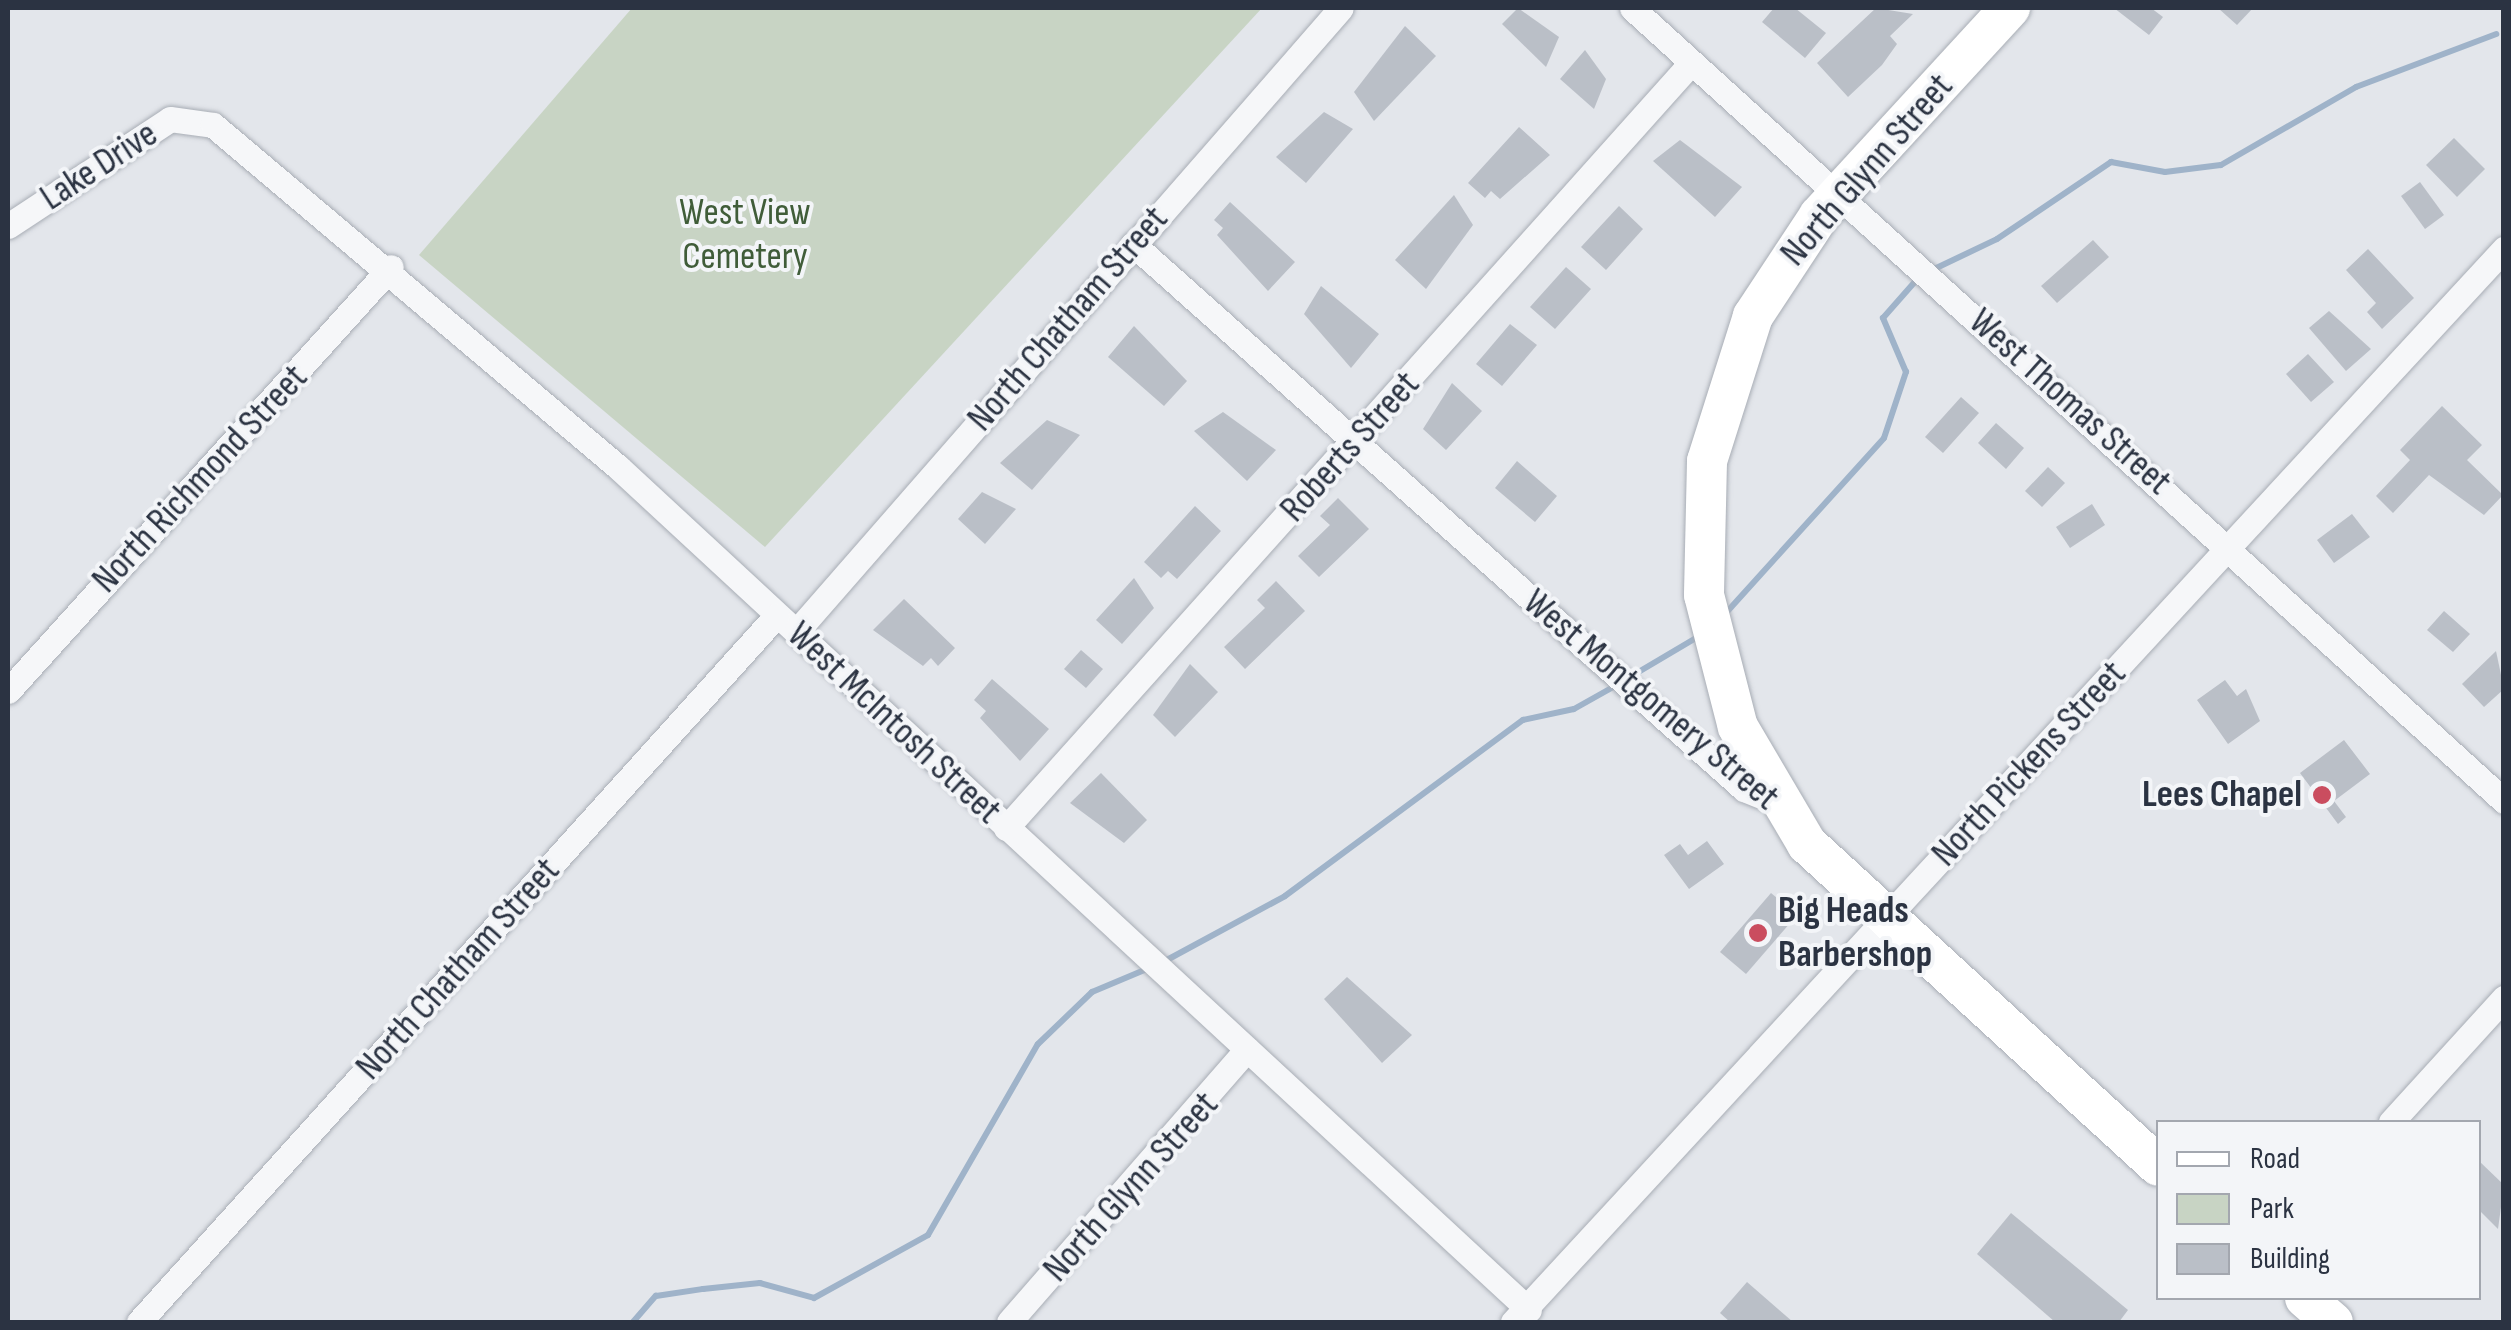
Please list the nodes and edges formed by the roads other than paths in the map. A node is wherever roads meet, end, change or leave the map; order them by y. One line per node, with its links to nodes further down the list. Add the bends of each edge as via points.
1 (1341, 8): 8 (street, North Chatham Street)
2 (1632, 8): 4 (street, West Thomas Street)
3 (2010, 8): 6 (main road, North Glynn Street)
4 (1691, 64): 6 (street, West Thomas Street); 11 (street, Roberts Street)
5 (245, 152): 7 (street, Lake Drive, via 213,125 170,119); 10 (street, West McIntosh Street)
6 (1841, 192): 12 (street, West Thomas Street); 16 (main road, North Glynn Street, via 1782,267 1742,342 1703,500 1717,664)
7 (8, 226)
8 (1133, 244): 11 (street, West Montgomery Street); 13 (street, North Chatham Street)
9 (2504, 248): 12 (street, North Pickens Street)
10 (391, 267): 13 (street, West McIntosh Street); 14 (street, North Richmond Street)
11 (1355, 442): 16 (street, West Montgomery Street, via 1744,789); 17 (street, Roberts Street)
12 (2230, 549): 15 (street, West Thomas Street); 18 (street, North Pickens Street)
13 (787, 623): 17 (street, West McIntosh Street); 25 (street, North Chatham Street)
14 (8, 691)
15 (2504, 801)
16 (1779, 804): 18 (main road, West Montgomery Street)
17 (1006, 828): 20 (street, West McIntosh Street)
18 (1885, 920): 22 (main road, West Montgomery Street); 24 (street, North Pickens Street)
19 (2504, 998): 21 (street)
20 (1247, 1049): 24 (street, West McIntosh Street); 26 (street, North Glynn Street)
21 (2393, 1120)
22 (2156, 1164)
23 (2307, 1300): 27 (main road)
24 (1523, 1317)
25 (138, 1322)
26 (1009, 1322)
27 (2333, 1322)

